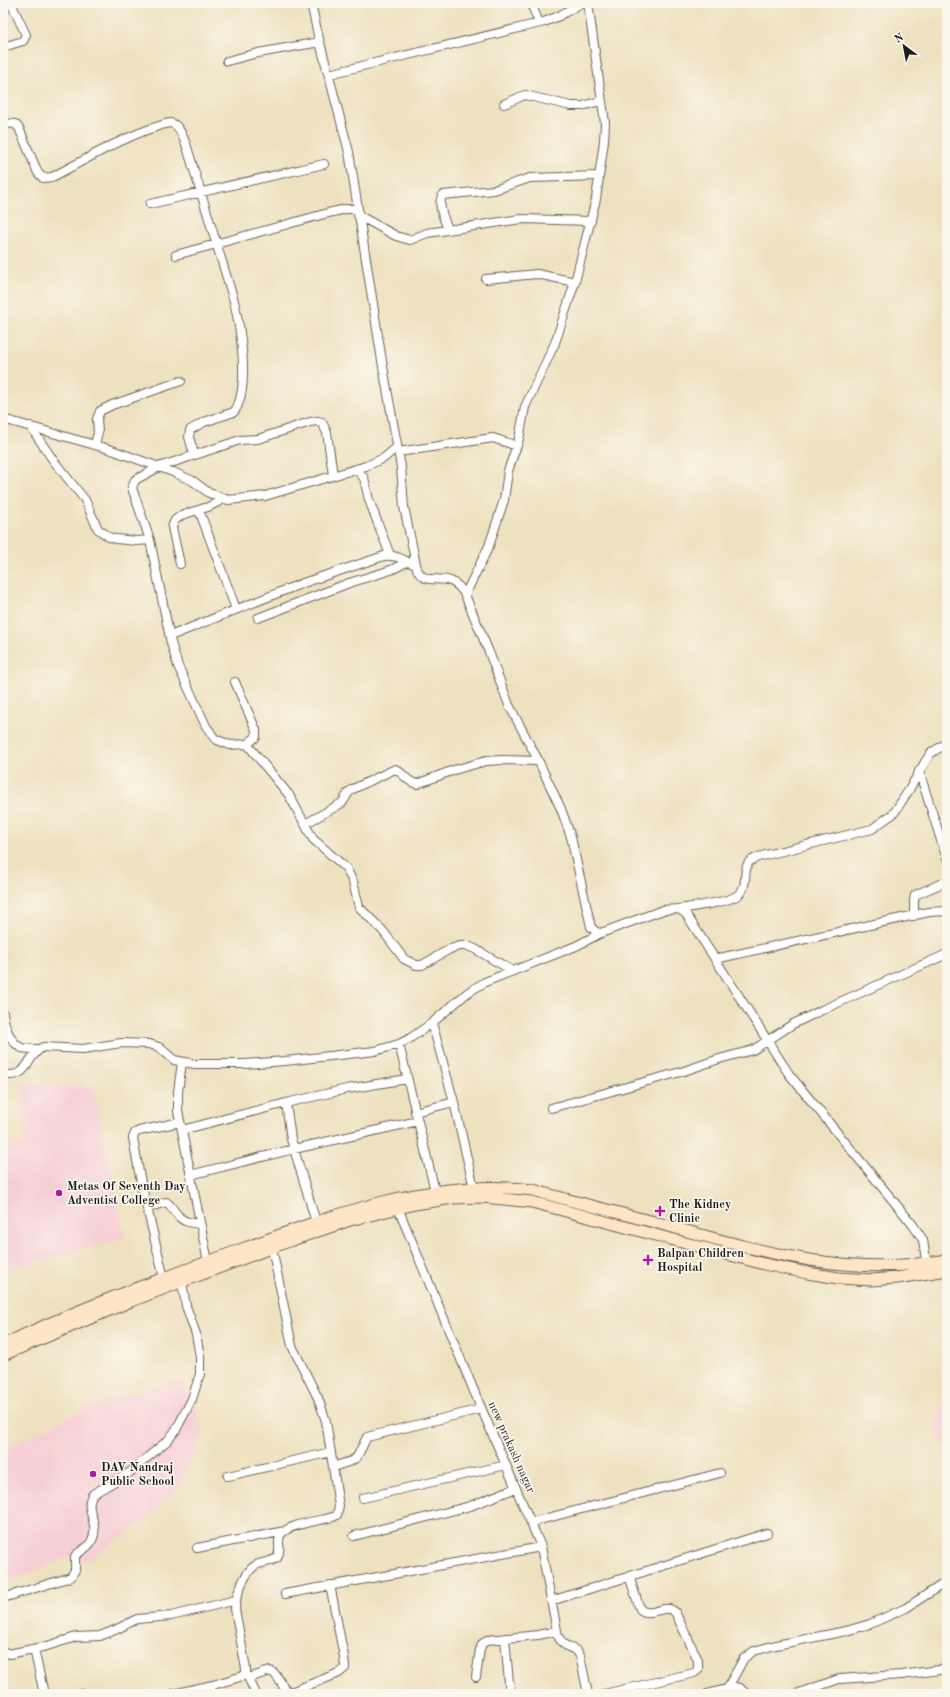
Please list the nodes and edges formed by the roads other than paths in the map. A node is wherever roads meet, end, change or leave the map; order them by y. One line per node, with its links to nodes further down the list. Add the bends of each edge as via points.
1 (11, 3): 8 (street, via 26,35 23,41)
2 (311, 3): 7 (street)
3 (530, 3): 6 (street)
4 (581, 3): 6 (street, via 559,16)
5 (588, 3): 11 (street)
6 (539, 23): 10 (street)
7 (320, 42): 9 (street, via 258,53); 10 (street)
8 (3, 47)
9 (227, 62)
10 (329, 74): 18 (street, via 349,152)
11 (601, 101): 12 (street, via 571,106 525,95); 15 (street, via 605,130)
12 (504, 104)
13 (3, 123): 16 (street, via 15,124 19,128 38,173 44,178 52,177 124,139 173,123 186,144)
14 (324, 164): 16 (street)
15 (599, 176): 19 (street); 20 (street, via 530,178 494,190 444,195 440,199 440,204)
16 (200, 193): 17 (street); 21 (street)
17 (150, 204)
18 (357, 212): 20 (street, via 396,236 410,240 427,233); 21 (street, via 346,209 328,213); 30 (street)
19 (591, 221): 20 (street, via 521,219); 24 (street)
20 (448, 230)
21 (216, 245): 22 (street); 31 (street, via 238,320 242,388 234,412 204,422 190,430)
22 (176, 255)
23 (486, 278): 24 (street, via 537,274)
24 (575, 282): 29 (street, via 555,343 525,407)
25 (181, 381): 28 (street, via 100,411)
26 (3, 419): 27 (street)
27 (30, 426): 28 (street); 37 (street, via 85,500 98,529 116,539)
28 (95, 445): 32 (street)
29 (517, 446): 30 (street, via 493,438); 42 (street, via 508,471 504,500 488,546)
30 (397, 450): 33 (street); 41 (street, via 403,480 404,507)
31 (194, 454): 32 (street); 34 (street, via 318,421 322,422 327,433)
32 (159, 467): 35 (street, via 185,477 209,493); 37 (street, via 132,484)
33 (356, 469): 34 (street); 38 (street, via 364,478 369,500)
34 (333, 475): 35 (street, via 265,496)
35 (224, 499): 36 (street)
36 (199, 510): 40 (street, via 182,515 173,522); 43 (street)
37 (150, 540): 45 (street)
38 (390, 555): 39 (street); 43 (street, via 303,583)
39 (407, 562): 41 (street); 44 (street)
40 (180, 564)
41 (416, 565): 42 (street, via 420,575 425,578 449,580 461,588)
42 (465, 595): 49 (street, via 509,705)
43 (236, 609): 45 (street)
44 (258, 618)
45 (170, 636): 48 (street, via 178,666 210,733 215,739 230,745)
46 (235, 682): 48 (street, via 256,730 256,737)
47 (947, 743): 50 (street, via 932,753)
48 (247, 744): 51 (street, via 289,795)
49 (538, 761): 51 (street, via 486,761 417,784 395,769 352,789 342,803); 57 (street, via 571,837 589,921 596,932)
50 (919, 771): 52 (street); 54 (street, via 894,813 872,829 758,857 750,862 743,890 734,898)
51 (305, 824): 60 (street, via 317,844 346,868 353,882 359,907 410,963 422,965 450,949 468,946)
52 (947, 859)
53 (947, 881): 56 (street, via 916,895)
54 (679, 909): 57 (street, via 655,913); 59 (street, via 690,919)
55 (947, 911): 56 (street)
56 (914, 916): 59 (street)
57 (601, 933): 60 (street, via 576,946)
58 (947, 954): 63 (street, via 822,1010)
59 (714, 959): 63 (street)
60 (511, 970): 62 (street, via 475,987)
61 (3, 1013): 65 (street, via 9,1033 17,1045)
62 (432, 1023): 64 (street); 69 (street)
63 (767, 1040): 71 (street, via 753,1050); 86 (street, via 795,1082 913,1225 923,1240)
64 (399, 1044): 66 (street, via 375,1051 286,1061 245,1064); 68 (street)
65 (38, 1049): 66 (street, via 83,1049 121,1043 142,1043 159,1047 174,1060); 67 (street, via 20,1073)
66 (182, 1062): 74 (street, via 177,1101)
67 (3, 1074)
68 (407, 1079): 70 (street); 72 (street)
69 (454, 1102): 72 (street); 77 (street)
70 (286, 1103): 74 (street); 75 (street)
71 (551, 1108)
72 (415, 1112): 73 (street)
73 (418, 1120): 75 (street); 78 (street)
74 (181, 1126): 76 (street); 79 (street, via 135,1133 133,1138)
75 (294, 1149): 76 (street); 81 (street)
76 (190, 1175): 82 (street)
77 (474, 1188): 78 (main road); 86 (main road, via 533,1190 754,1249 807,1260 864,1267)
78 (435, 1191): 81 (main road, via 367,1206)
79 (147, 1208): 82 (street, via 166,1202 183,1220); 88 (street)
80 (398, 1208): 83 (main road); 86 (main road, via 466,1196 516,1199 807,1273 872,1280); 92 (street, new prakash nagar)
81 (316, 1222): 83 (main road)
82 (200, 1224): 85 (street)
83 (271, 1243): 85 (main road); 89 (main road); 93 (street, via 292,1346 320,1404 326,1421)
84 (947, 1260): 86 (main road)
85 (208, 1262): 88 (main road)
86 (926, 1269): 87 (main road)
87 (947, 1270)
88 (164, 1278): 90 (main road, via 77,1312)
89 (182, 1282): 91 (main road); 110 (street, via 201,1364 192,1399 176,1430 138,1467 93,1494 89,1503 95,1524 93,1539 91,1544 75,1556 75,1570 71,1577)
90 (3, 1345)
91 (3, 1355)
92 (481, 1409): 94 (street, new prakash nagar); 95 (street, via 367,1437 357,1457)
93 (331, 1452): 95 (street); 97 (street)
94 (506, 1465): 98 (street, new prakash nagar); 99 (street)
95 (333, 1466): 101 (street, via 339,1506 337,1515)
96 (720, 1473): 100 (street)
97 (228, 1476)
98 (516, 1488): 100 (street, new prakash nagar); 103 (street, via 470,1506)
99 (363, 1498)
100 (532, 1522): 104 (street, new prakash nagar)
101 (285, 1531): 105 (street); 111 (street, via 280,1534 277,1558 254,1566 240,1588)
102 (767, 1533): 106 (street)
103 (354, 1536)
104 (541, 1547): 108 (street); 112 (street, new prakash nagar)
105 (197, 1548)
106 (629, 1576): 112 (street); 128 (street, via 640,1609 648,1613 671,1608 675,1612 698,1660 698,1670)
107 (946, 1582): 121 (street, via 906,1608 870,1624 754,1651 744,1658)
108 (330, 1585): 109 (street); 118 (street, via 345,1668 339,1673 291,1692 284,1688 278,1676 270,1671)
109 (285, 1594)
110 (3, 1598)
111 (236, 1600): 115 (street, via 178,1614 137,1619 107,1634 76,1637); 118 (street, via 234,1609)
112 (551, 1601): 113 (street, new prakash nagar)
113 (557, 1631): 114 (street); 127 (street, new prakash nagar, via 562,1644 577,1651 580,1656)
114 (505, 1638): 119 (street, via 492,1639 482,1644); 126 (street)
115 (34, 1649): 116 (street, via 9,1654); 122 (street)
116 (3, 1651)
117 (947, 1669): 131 (street, via 839,1679)
118 (247, 1676): 120 (street); 125 (street)
119 (476, 1677)
120 (213, 1686): 123 (street); 124 (street)
121 (727, 1689): 129 (street); 130 (street, via 740,1688)
122 (44, 1694)
123 (173, 1694)
124 (209, 1694)
125 (256, 1694)
126 (510, 1694)
127 (588, 1694)
128 (604, 1694)
129 (707, 1694)
130 (746, 1694)
131 (796, 1694)

